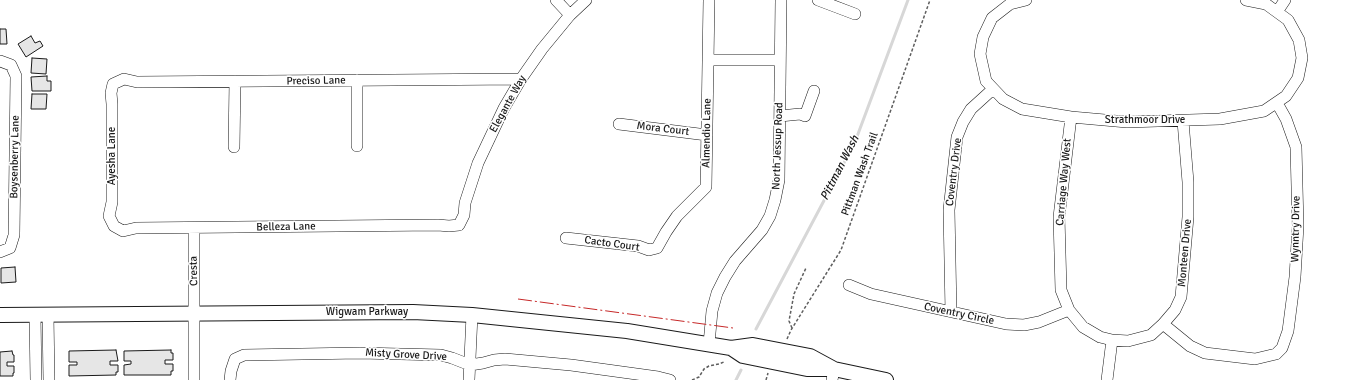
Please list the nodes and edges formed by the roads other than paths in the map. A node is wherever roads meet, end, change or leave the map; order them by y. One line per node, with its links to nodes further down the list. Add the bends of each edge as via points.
1 (556, 0): 11 (street)
2 (586, 0): 11 (street, Elegante Way)
3 (709, 0): 12 (street, Almendio Lane)
4 (781, 0): 13 (street, North Jessup Road)
5 (818, 0): 10 (street)
6 (1026, 0): 19 (street, via 1010,4 992,18 983,36 980,54 986,81)
7 (1246, 0): 9 (street, via 1266,4)
8 (1285, 0): 9 (street)
9 (1277, 12): 21 (street, via 1288,20 1299,40 1302,58 1298,78 1286,96)
10 (855, 14)
11 (570, 15): 15 (street, Elegante Way)
12 (708, 60): 13 (street); 26 (street, Almendio Lane)
13 (780, 60): 22 (street, North Jessup Road)
14 (0, 61): 34 (street, Boysenberry Lane, via 11,65 16,76 14,236)
15 (521, 78): 16 (street, Preciso Lane); 29 (street, Elegante Way, via 478,163)
16 (357, 80): 17 (street, Preciso Lane); 28 (street)
17 (235, 81): 18 (street, Preciso Lane, via 124,80); 27 (street)
18 (114, 84): 30 (street, Ayesha Lane, via 111,93 112,202 109,216)
19 (993, 89): 23 (street, Strathmoor Drive, via 1003,99 1022,109); 37 (street, Coventry Drive, via 971,109 957,137 949,210)
20 (814, 91): 22 (street, via 805,116)
21 (1277, 103): 24 (street, Strathmoor Drive, via 1264,111 1220,119); 42 (street, Wynntry Drive, via 1296,147 1298,226 1289,323 1282,348 1276,354 1254,359 1205,353 1190,346)
22 (780, 116): 44 (street, North Jessup Road, via 779,180 774,205 762,230 735,261 717,293 712,311)
23 (1071, 117): 24 (street, Strathmoor Drive, via 1127,122); 36 (street, Carriage Way West, via 1059,217 1061,290)
24 (1183, 121): 42 (street, Monteen Drive, via 1188,217 1181,297 1175,310)
25 (619, 124): 26 (street, Mora Court)
26 (707, 135): 33 (street, Almendio Lane, via 706,187 677,216)
27 (234, 146)
28 (357, 146)
29 (459, 225): 31 (street, Belleza Lane)
30 (114, 226): 31 (street, Belleza Lane, via 123,231 136,228)
31 (194, 228): 38 (street, Cresta)
32 (566, 238): 33 (street, Cacto Court, via 638,246 649,250)
33 (658, 248)
34 (5, 250)
35 (849, 285): 37 (street, Coventry Circle, via 871,294)
36 (1069, 310): 37 (street, Coventry Circle, via 1024,325 1006,324); 43 (street, Carriage Way West, via 1083,327 1100,337)
37 (951, 312)
38 (194, 314): 39 (main road, Wigwam Parkway); 40 (main road, Wigwam Parkway, via 413,312); 49 (street, Cresta)
39 (42, 315): 41 (main road, Wigwam Parkway); 47 (street); 48 (street)
40 (472, 315): 44 (main road, Wigwam Parkway, via 627,331); 45 (street)
41 (0, 316)
42 (1163, 324): 43 (street, Monteen Drive, via 1151,335 1128,341)
43 (1112, 340): 54 (street)
44 (709, 344): 46 (main road, Wigwam Parkway, via 731,348 753,344 810,356)
45 (470, 365): 50 (street, Misty Grove Drive, via 441,355 244,355 235,359); 51 (street); 52 (street, via 505,359 571,365)
46 (834, 375): 53 (main road, Wigwam Parkway)
47 (36, 380)
48 (49, 380)
49 (194, 380)
50 (230, 380)
51 (469, 380)
52 (670, 380)
53 (886, 380)
54 (1107, 380)

